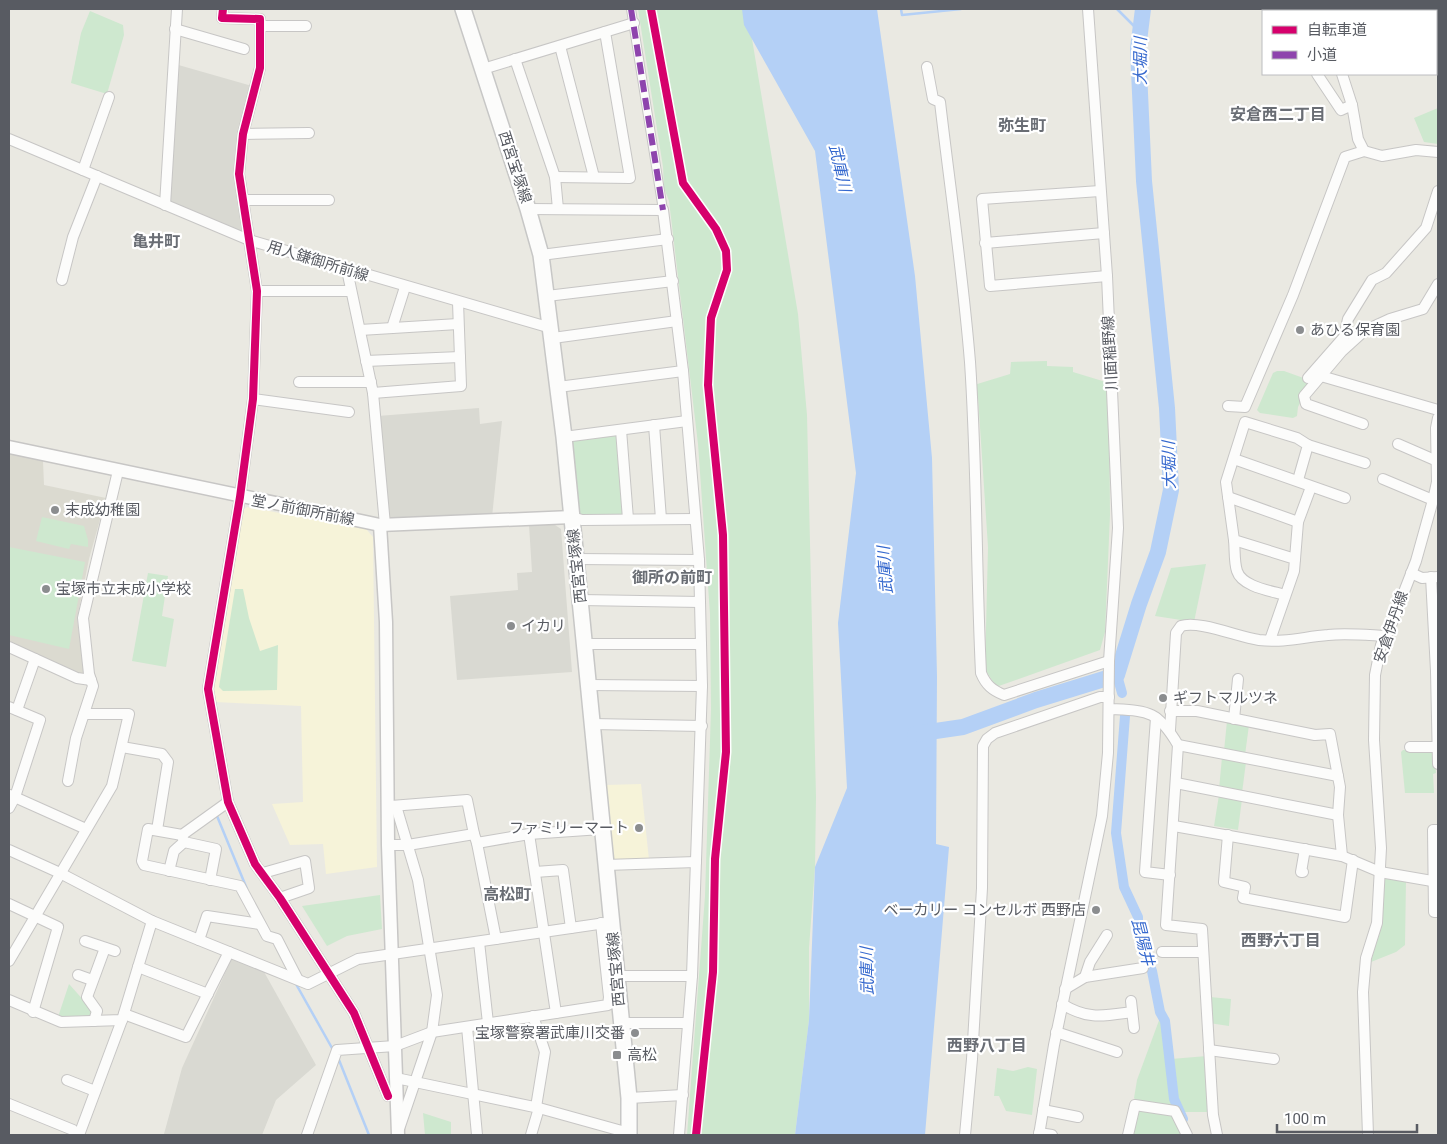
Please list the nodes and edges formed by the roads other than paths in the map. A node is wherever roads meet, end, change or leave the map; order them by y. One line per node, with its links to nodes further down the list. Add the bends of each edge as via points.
1 (177, 9): 9 (street)
2 (223, 9): 6 (street, via 222,18)
3 (463, 9): 15 (main road, 西宮宝塚線)
4 (631, 9): 7 (street)
5 (1088, 9): 29 (street, 川面稲野線)
6 (260, 18): 8 (street); 21 (street, via 260,68)
7 (634, 23): 10 (street); 36 (street)
8 (306, 26)
9 (175, 29): 12 (street); 33 (street)
10 (606, 32): 11 (street); 28 (street, via 630,178)
11 (560, 46): 13 (street); 28 (street)
12 (244, 49)
13 (515, 59): 15 (street); 27 (street)
14 (927, 67): 110 (street, via 932,98 940,102 970,360 981,673 989,687 1004,695)
15 (483, 69): 34 (main road, 西宮宝塚線)
16 (1319, 75): 19 (street, via 1341,110)
17 (1342, 75): 19 (street)
18 (109, 97): 25 (street)
19 (1352, 106): 23 (street, via 1358,139)
20 (309, 133): 21 (street)
21 (243, 134): 31 (street, via 239,174)
22 (9, 138): 25 (street, 用人鎌御所前線)
23 (1364, 151): 24 (street, via 1382,156 1416,150); 66 (street, via 1345,157 1293,295 1245,407)
24 (1438, 152)
25 (83, 170): 26 (street, 用人鎌御所前線)
26 (97, 176): 33 (street, 用人鎌御所前線); 44 (street, via 73,237)
27 (555, 177): 28 (street); 35 (street)
28 (594, 177)
29 (1100, 191): 37 (street, 川面稲野線); 40 (street, via 982,199)
30 (1438, 191): 61 (street, via 1426,228 1386,273 1372,280 1348,319 1344,337)
31 (243, 200): 32 (street); 39 (street)
32 (329, 200)
33 (165, 205): 39 (street, 用人鎌御所前線)
34 (528, 209): 35 (street); 41 (main road, 西宮宝塚線)
35 (558, 209): 36 (street)
36 (663, 210): 38 (street)
37 (1104, 233): 40 (street); 43 (street, 川面稲野線)
38 (668, 239): 41 (street); 45 (street)
39 (249, 240): 42 (street, 用人鎌御所前線); 48 (street)
40 (985, 243): 43 (street, via 990,286)
41 (540, 255): 50 (main road, 西宮宝塚線)
42 (347, 270): 47 (street, 用人鎌御所前線); 49 (street)
43 (1107, 276): 110 (street, 川面稲野線, via 1118,528)
44 (62, 280)
45 (673, 281): 50 (street); 52 (street)
46 (1438, 284): 60 (street, via 1426,306 1364,331)
47 (405, 287): 51 (street, 用人鎌御所前線); 54 (street)
48 (257, 291): 49 (street); 65 (street)
49 (352, 291): 55 (street)
50 (547, 296): 56 (main road, 西宮宝塚線)
51 (458, 302): 53 (street); 56 (street, 用人鎌御所前線)
52 (678, 321): 56 (street); 59 (street)
53 (458, 324): 54 (street); 57 (street)
54 (392, 328): 55 (street)
55 (360, 330): 58 (street)
56 (552, 333): 64 (main road, 西宮宝塚線)
57 (460, 357): 58 (street); 63 (street, via 461,386)
58 (366, 361): 63 (street)
59 (683, 371): 64 (street); 70 (street)
60 (1321, 376): 67 (street); 71 (street, via 1304,396 1306,404)
61 (1308, 378)
62 (299, 382): 63 (street)
63 (372, 387): 94 (street)
64 (558, 387): 74 (main road, 西宮宝塚線)
65 (253, 399): 68 (street); 85 (street)
66 (1228, 406)
67 (1438, 410)
68 (349, 412)
69 (1438, 418): 79 (street, 安倉伊丹線)
70 (688, 421): 72 (street); 92 (street)
71 (1363, 424)
72 (654, 425): 73 (street); 91 (street)
73 (621, 430): 74 (street); 90 (street)
74 (564, 437): 89 (main road, 西宮宝塚線)
75 (1398, 444): 79 (street)
76 (1308, 445): 78 (street, via 1297,438 1245,422); 80 (street); 83 (street)
77 (9, 447): 81 (street, 堂ノ前御所前線)
78 (1234, 459): 83 (street); 86 (street, via 1226,482)
79 (1437, 462): 88 (street, 安倉伊丹線)
80 (1365, 463)
81 (118, 471): 85 (street, 堂ノ前御所前線); 113 (street, via 83,618)
82 (1383, 479): 88 (street)
83 (1298, 480): 84 (street)
84 (1312, 487): 87 (street); 93 (street)
85 (240, 497): 94 (street, 堂ノ前御所前線); 135 (street, via 208,688)
86 (1228, 497): 93 (street); 95 (street)
87 (1344, 498)
88 (1433, 500): 99 (street, 安倉伊丹線)
89 (572, 517): 90 (street, via 582,520); 94 (street, 堂ノ前御所前線); 96 (main road, 西宮宝塚線)
90 (628, 518): 91 (street)
91 (661, 519): 92 (street)
92 (695, 519): 98 (street)
93 (1298, 522): 97 (street)
94 (383, 525): 136 (street)
95 (1234, 540): 97 (street); 101 (street, via 1239,576 1251,584)
96 (576, 559): 98 (street); 102 (main road, 西宮宝塚線)
97 (1295, 559): 101 (street)
98 (699, 560): 103 (street)
99 (1411, 573): 100 (street, via 1422,578); 104 (street, 安倉伊丹線)
100 (1434, 577): 111 (street)
101 (1285, 595): 105 (street)
102 (580, 600): 103 (street); 106 (main road, 西宮宝塚線)
103 (700, 602): 107 (street)
104 (1385, 636): 105 (street, via 1329,635 1288,642); 159 (street, 安倉伊丹線, via 1378,658 1374,695 1381,822)
105 (1270, 640): 119 (street, via 1224,633 1205,626 1180,626 1176,633)
106 (585, 644): 107 (street); 114 (main road, 西宮宝塚線)
107 (701, 644): 115 (street)
108 (9, 647): 109 (street)
109 (36, 659): 113 (street, via 77,678); 117 (street)
110 (1109, 662): 116 (street, 川面稲野線)
111 (1437, 671): 129 (street)
112 (1238, 679): 122 (street)
113 (91, 680): 120 (street, via 93,686)
114 (589, 685): 115 (street); 123 (main road, 西宮宝塚線)
115 (702, 686): 124 (street)
116 (1109, 694): 118 (street, 川面稲野線); 237 (street, via 995,733 986,739 983,746 982,888)
117 (13, 709): 134 (street, via 40,720)
118 (1109, 709): 121 (street, via 1145,711); 194 (street, 川面稲野線, via 1106,788)
119 (1170, 710): 122 (street); 125 (street)
120 (84, 714): 127 (street, via 129,714); 132 (street)
121 (1156, 718): 125 (street); 162 (street, via 1145,872)
122 (1234, 719): 131 (street, via 1330,734)
123 (592, 724): 124 (street); 141 (main road, 西宮宝塚線)
124 (702, 726): 154 (street)
125 (1170, 730): 126 (street)
126 (1178, 745): 131 (street); 133 (street)
127 (122, 747): 140 (street, via 112,786); 142 (street, via 162,754 168,762)
128 (1410, 747): 129 (street)
129 (1437, 747): 130 (street)
130 (1438, 764)
131 (1338, 776): 138 (street)
132 (68, 781)
133 (1176, 783): 138 (street); 139 (street)
134 (12, 796): 137 (street); 140 (street)
135 (228, 802): 146 (street); 161 (street, via 255,864)
136 (392, 806): 147 (street, via 468,800); 148 (street); 149 (street)
137 (9, 808)
138 (1338, 814): 152 (street)
139 (1174, 826): 145 (street); 162 (street)
140 (86, 829): 160 (street)
141 (601, 829): 144 (street); 155 (main road, 西宮宝塚線)
142 (157, 830): 146 (street); 156 (street, via 148,829 142,861 144,865)
143 (1438, 830): 164 (street, via 1432,830)
144 (529, 834): 147 (street); 157 (street)
145 (1228, 836): 150 (street); 153 (street, via 1224,882 1245,887 1243,898 1345,917)
146 (183, 839): 156 (street, via 174,851); 163 (street, via 216,849)
147 (476, 839): 149 (street); 175 (street)
148 (388, 845): 149 (street); 183 (street)
149 (408, 845): 179 (street, via 418,880)
150 (1305, 849): 152 (street); 158 (street)
151 (9, 850): 160 (street)
152 (1342, 856): 153 (street)
153 (1353, 860): 159 (street)
154 (696, 862): 155 (street); 190 (street)
155 (606, 865): 170 (main road, 西宮宝塚線)
156 (169, 871): 163 (street)
157 (535, 872): 172 (street, via 563,870); 173 (street)
158 (1303, 872)
159 (1380, 872): 164 (street); 242 (street, 安倉伊丹線, via 1377,923 1366,958 1364,982)
160 (60, 873): 168 (street); 169 (street)
161 (264, 874): 165 (street); 165 (street, via 305,861 309,888)
162 (1170, 875): 182 (street, via 1166,926 1202,928)
163 (210, 880): 171 (street, via 240,886)
164 (1432, 881): 167 (street, via 1434,912)
165 (280, 898): 187 (street)
166 (10, 907): 168 (street)
167 (1438, 912)
168 (34, 916): 184 (street); 199 (street, via 58,927)
169 (152, 921): 177 (street); 185 (street)
170 (606, 922): 172 (street); 189 (main road, 西宮宝塚線); 201 (street, via 608,1005)
171 (260, 924): 177 (street, via 207,916); 192 (street, via 267,936 277,938)
172 (571, 928): 173 (street)
173 (545, 932): 175 (street); 201 (street)
174 (1107, 935): 191 (street, via 1090,962)
175 (496, 939): 178 (street)
176 (85, 940): 193 (street, via 110,950)
177 (199, 940): 180 (street)
178 (479, 942): 179 (street); 205 (street)
179 (430, 949): 183 (street); 210 (street, via 437,996)
180 (229, 952): 192 (street); 195 (street)
181 (1162, 952): 182 (street)
182 (1203, 952): 214 (street)
183 (391, 955): 187 (street, via 358,959); 212 (street)
184 (9, 961)
185 (138, 967): 195 (street); 203 (street)
186 (1143, 968): 191 (street)
187 (330, 974): 192 (street, via 308,984); 213 (street, via 354,1013)
188 (78, 975): 193 (street)
189 (616, 976): 190 (street); 206 (main road, 西宮宝塚線)
190 (692, 976): 207 (street)
191 (1085, 977): 194 (street)
192 (297, 978)
193 (92, 980): 204 (street, via 87,998 98,1011)
194 (1065, 989): 198 (street, 川面稲野線)
195 (208, 994): 203 (street, via 186,1037)
196 (9, 1000): 199 (street)
197 (1131, 1001): 200 (street)
198 (1062, 1004): 200 (street, via 1078,1014 1097,1016); 211 (street, 川面稲野線)
199 (33, 1012): 204 (street, via 61,1022)
200 (1132, 1012): 209 (street)
201 (556, 1013): 202 (street)
202 (533, 1016): 205 (street); 226 (street, via 545,1052)
203 (123, 1017): 204 (street); 220 (street)
204 (94, 1021)
205 (488, 1023): 208 (street)
206 (621, 1023): 207 (street); 224 (main road, 西宮宝塚線)
207 (688, 1023): 222 (street)
208 (467, 1026): 210 (street); 221 (street)
209 (1134, 1028)
210 (432, 1032): 212 (street); 219 (street)
211 (1056, 1032): 215 (street); 227 (street, 川面稲野線)
212 (395, 1046): 213 (street); 217 (street)
213 (367, 1048): 223 (street); 233 (street, via 337,1050)
214 (1209, 1050): 216 (street, via 1256,1053); 241 (street)
215 (1117, 1052)
216 (1274, 1059)
217 (396, 1078): 219 (street); 229 (street)
218 (67, 1080): 220 (street)
219 (417, 1082): 221 (street); 229 (street)
220 (95, 1091): 232 (street)
221 (474, 1094): 226 (street); 234 (street)
222 (683, 1094): 224 (street); 236 (street)
223 (388, 1096)
224 (629, 1098): 230 (main road, 西宮宝塚線)
225 (9, 1104): 232 (street)
226 (538, 1107): 230 (street); 235 (street)
227 (1043, 1110): 228 (street); 231 (street, 川面稲野線)
228 (1078, 1117)
229 (398, 1133)
230 (629, 1134)
231 (1039, 1134): 238 (street)
232 (79, 1135)
233 (307, 1135)
234 (477, 1135)
235 (531, 1135)
236 (679, 1135)
237 (965, 1135)
238 (1052, 1135)
239 (1128, 1135): 240 (street, via 1135,1105 1174,1111)
240 (1187, 1135)
241 (1216, 1135)
242 (1368, 1135)

